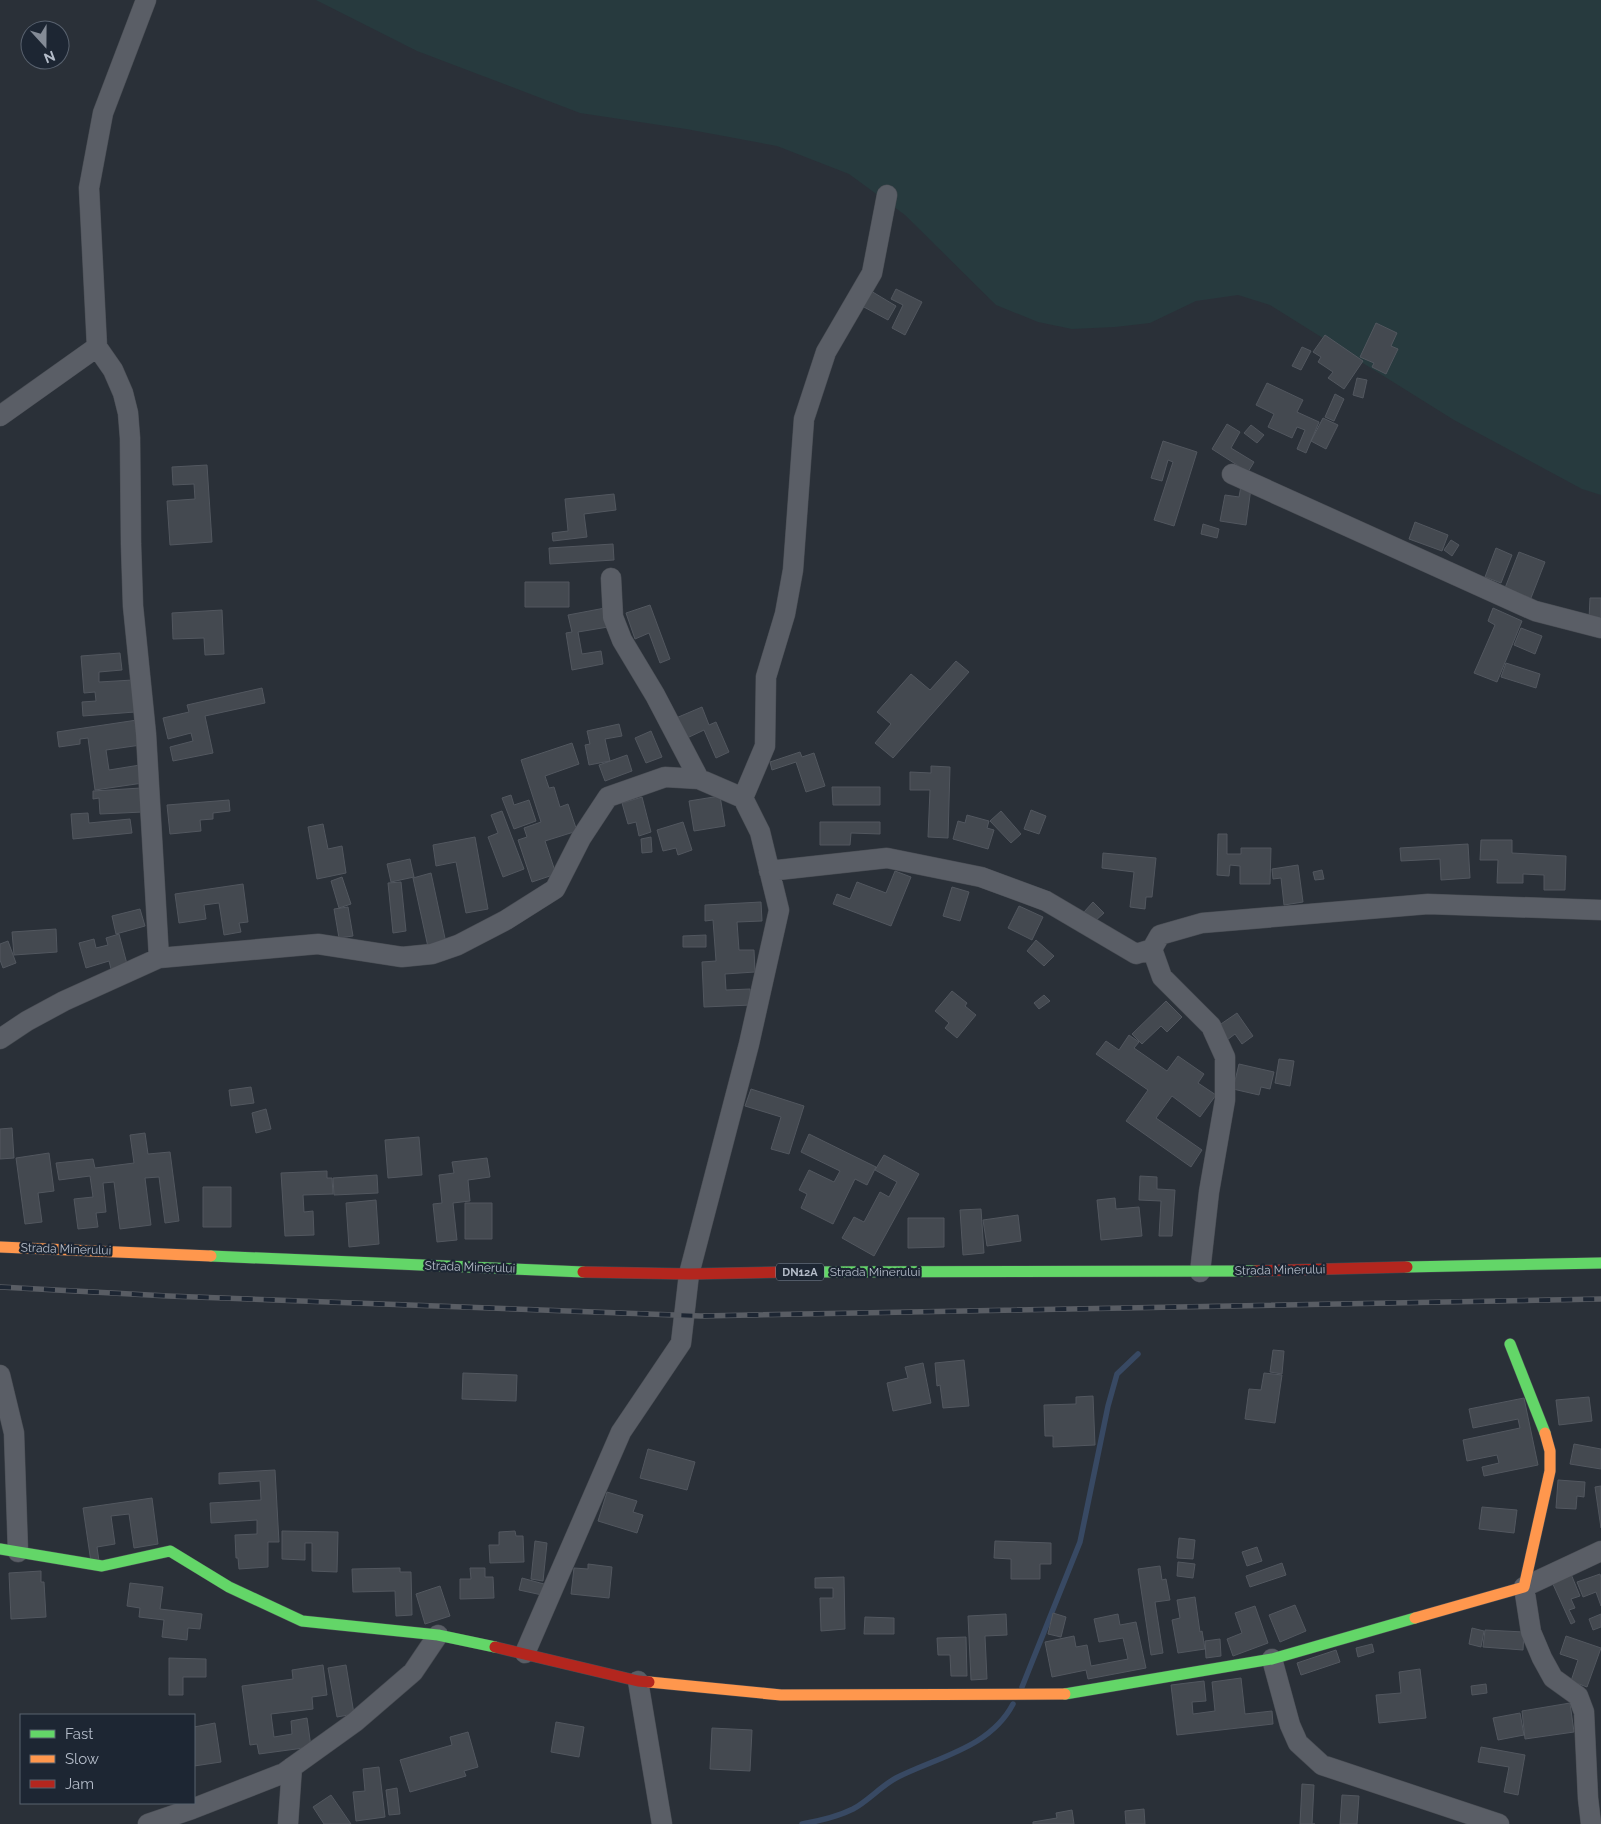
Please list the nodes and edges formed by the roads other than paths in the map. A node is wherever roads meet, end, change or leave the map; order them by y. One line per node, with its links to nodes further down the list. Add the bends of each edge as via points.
1 (146, 0): 3 (street, via 103,113 89,188)
2 (887, 195): 9 (street, via 872,273 826,352 804,419 793,570 785,614 766,677 765,746)
3 (97, 347): 4 (street); 13 (street, via 116,377 128,413 132,598 146,734)
4 (0, 416)
5 (1232, 474): 7 (street, via 1535,611)
6 (610, 578): 8 (street, via 613,616 622,640)
7 (1601, 628)
8 (699, 779): 9 (street); 13 (street, via 665,777 608,797 581,838 555,889 506,920 458,945 432,954 402,957 318,944)
9 (743, 798): 10 (street, via 760,832)
10 (770, 871): 12 (street, via 887,858 981,877 1046,901 1136,954); 18 (street, via 779,910 749,1044)
11 (1601, 910): 12 (street, via 1428,904 1317,912 1202,923 1160,935)
12 (1152, 949): 17 (street, via 1162,977 1211,1026 1225,1057 1225,1100 1209,1192)
13 (159, 958): 14 (street, via 64,1001)
14 (0, 1039)
15 (0, 1247): 18 (street, Strada Minerului / DN12A)
16 (1601, 1263): 17 (street, Strada Minerului / DN12A)
17 (1200, 1272): 18 (street, Strada Minerului / DN12A)
18 (689, 1274): 25 (street, via 682,1343 621,1432)
19 (1510, 1344): 23 (street, via 1550,1451 1550,1471)
20 (0, 1374): 21 (street, via 14,1433)
21 (9, 1551): 24 (street, via 102,1566 170,1551 229,1587 302,1621)
22 (1601, 1552): 23 (street)
23 (1524, 1587): 26 (street); 33 (street, via 1531,1632 1542,1658 1553,1678 1578,1696 1584,1712)
24 (438, 1634): 25 (street); 28 (street, via 413,1672 355,1722)
25 (525, 1653): 27 (street)
26 (1272, 1659): 27 (street, via 1061,1695 781,1695); 32 (street, via 1298,1743 1322,1765)
27 (638, 1681): 31 (street)
28 (292, 1767): 29 (street); 30 (street)
29 (148, 1824)
30 (288, 1824)
31 (662, 1824)
32 (1499, 1824)
33 (1591, 1824)

